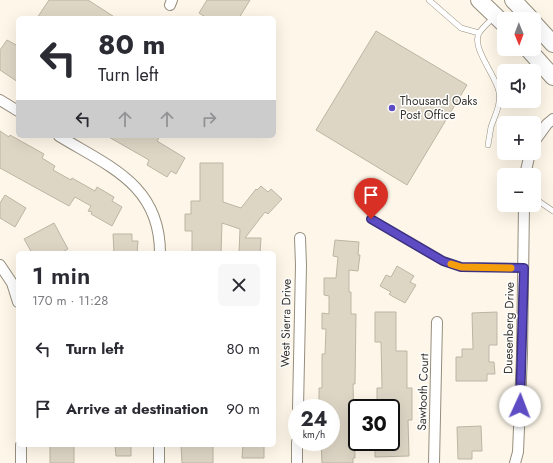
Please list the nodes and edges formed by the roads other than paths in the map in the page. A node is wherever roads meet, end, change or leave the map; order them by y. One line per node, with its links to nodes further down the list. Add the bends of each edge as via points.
1 (429, 0): 8 (lane, via 461,28)
2 (479, 0): 5 (main road)
3 (513, 0): 4 (main road)
4 (524, 12)
5 (497, 16)
6 (497, 21): 8 (lane)
7 (541, 31): 9 (main road)
8 (479, 33): 17 (lane, via 478,48 496,84 500,102)
9 (553, 44)
10 (534, 56): 11 (main road)
11 (553, 77)
12 (0, 100): 13 (street)
13 (16, 110)
14 (553, 119): 15 (street)
15 (541, 132)
16 (62, 138): 23 (street, via 117,171 137,188 152,210 158,226)
17 (488, 145)
18 (541, 203): 19 (lane)
19 (553, 211)
20 (524, 212): 25 (street, Duesenberg Drive)
21 (371, 219): 25 (lane, via 443,261 461,267)
22 (300, 238): 28 (street, West Sierra Drive)
23 (160, 251)
24 (0, 265): 26 (street, via 12,283)
25 (524, 268): 32 (street, Duesenberg Drive)
26 (16, 296)
27 (437, 322): 36 (street, Sawtooth Court)
28 (298, 399)
29 (21, 447): 33 (street)
30 (159, 447): 34 (street)
31 (297, 451): 35 (street)
32 (518, 452): 37 (street, Duesenberg Drive); 38 (street, Duesenberg Drive)
33 (21, 463)
34 (159, 463)
35 (297, 463)
36 (434, 463)
37 (515, 463)
38 (522, 463)

